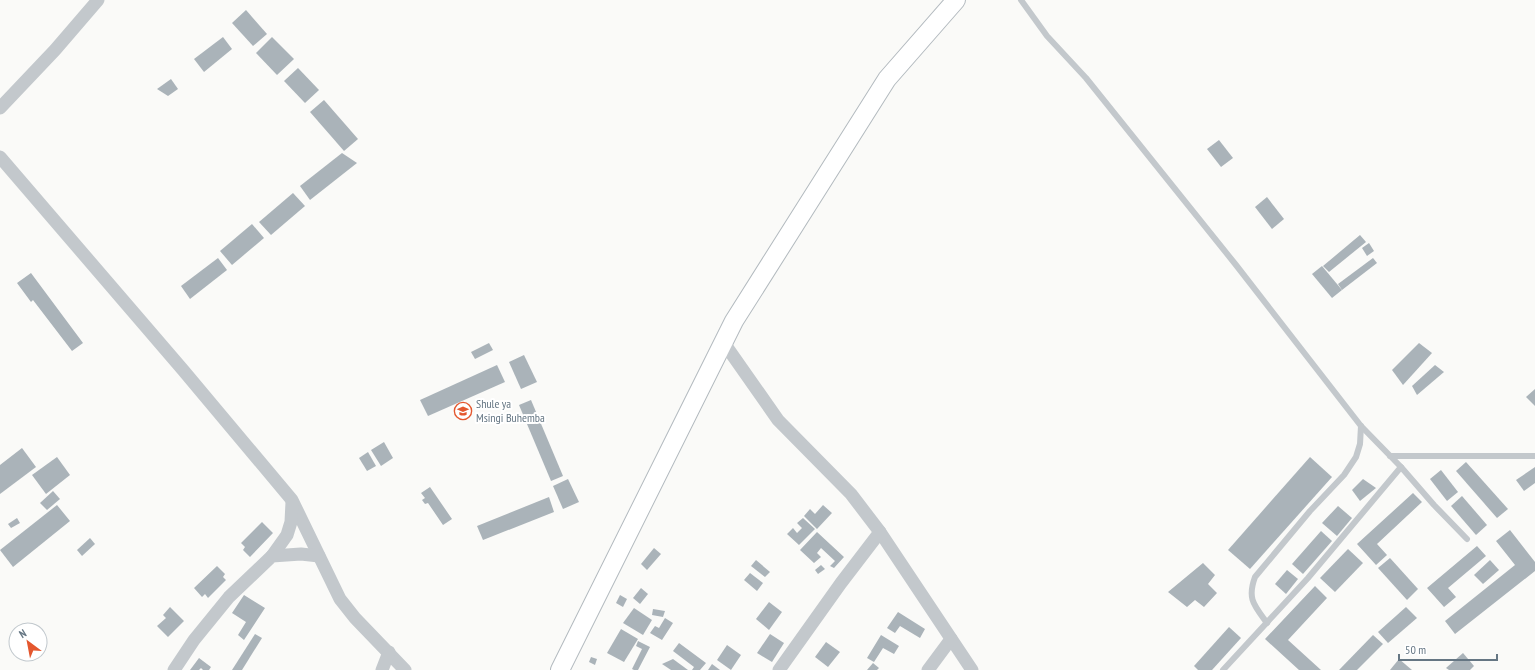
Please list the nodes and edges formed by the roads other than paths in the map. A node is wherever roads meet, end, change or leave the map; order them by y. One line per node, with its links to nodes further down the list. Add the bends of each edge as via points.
1 (98, 0): 4 (street)
2 (956, 0): 6 (main road, via 887,79 734,321)
3 (1021, 0): 7 (lane, via 1047,36 1086,78 1230,258)
4 (0, 108)
5 (0, 157): 11 (street)
6 (724, 343): 12 (street, via 778,420 851,494); 22 (main road)
7 (1361, 426): 8 (lane); 16 (lane, via 1360,444 1356,457 1348,469 1255,577 1251,588 1253,603)
8 (1390, 456): 9 (lane); 10 (lane)
9 (1535, 456)
10 (1401, 467): 13 (lane); 16 (lane)
11 (292, 500): 14 (street, via 291,522 287,535); 15 (street)
12 (880, 532): 17 (street); 23 (street)
13 (1468, 539)
14 (272, 556): 15 (street); 19 (street, via 229,597 194,640)
15 (319, 556): 18 (street, via 340,598 355,618)
16 (1267, 623): 26 (lane)
17 (951, 639): 24 (street); 25 (street)
18 (389, 652): 20 (street); 21 (street)
19 (174, 670)
20 (382, 670)
21 (405, 670)
22 (560, 670)
23 (780, 670)
24 (928, 670)
25 (972, 670)
26 (1224, 670)

